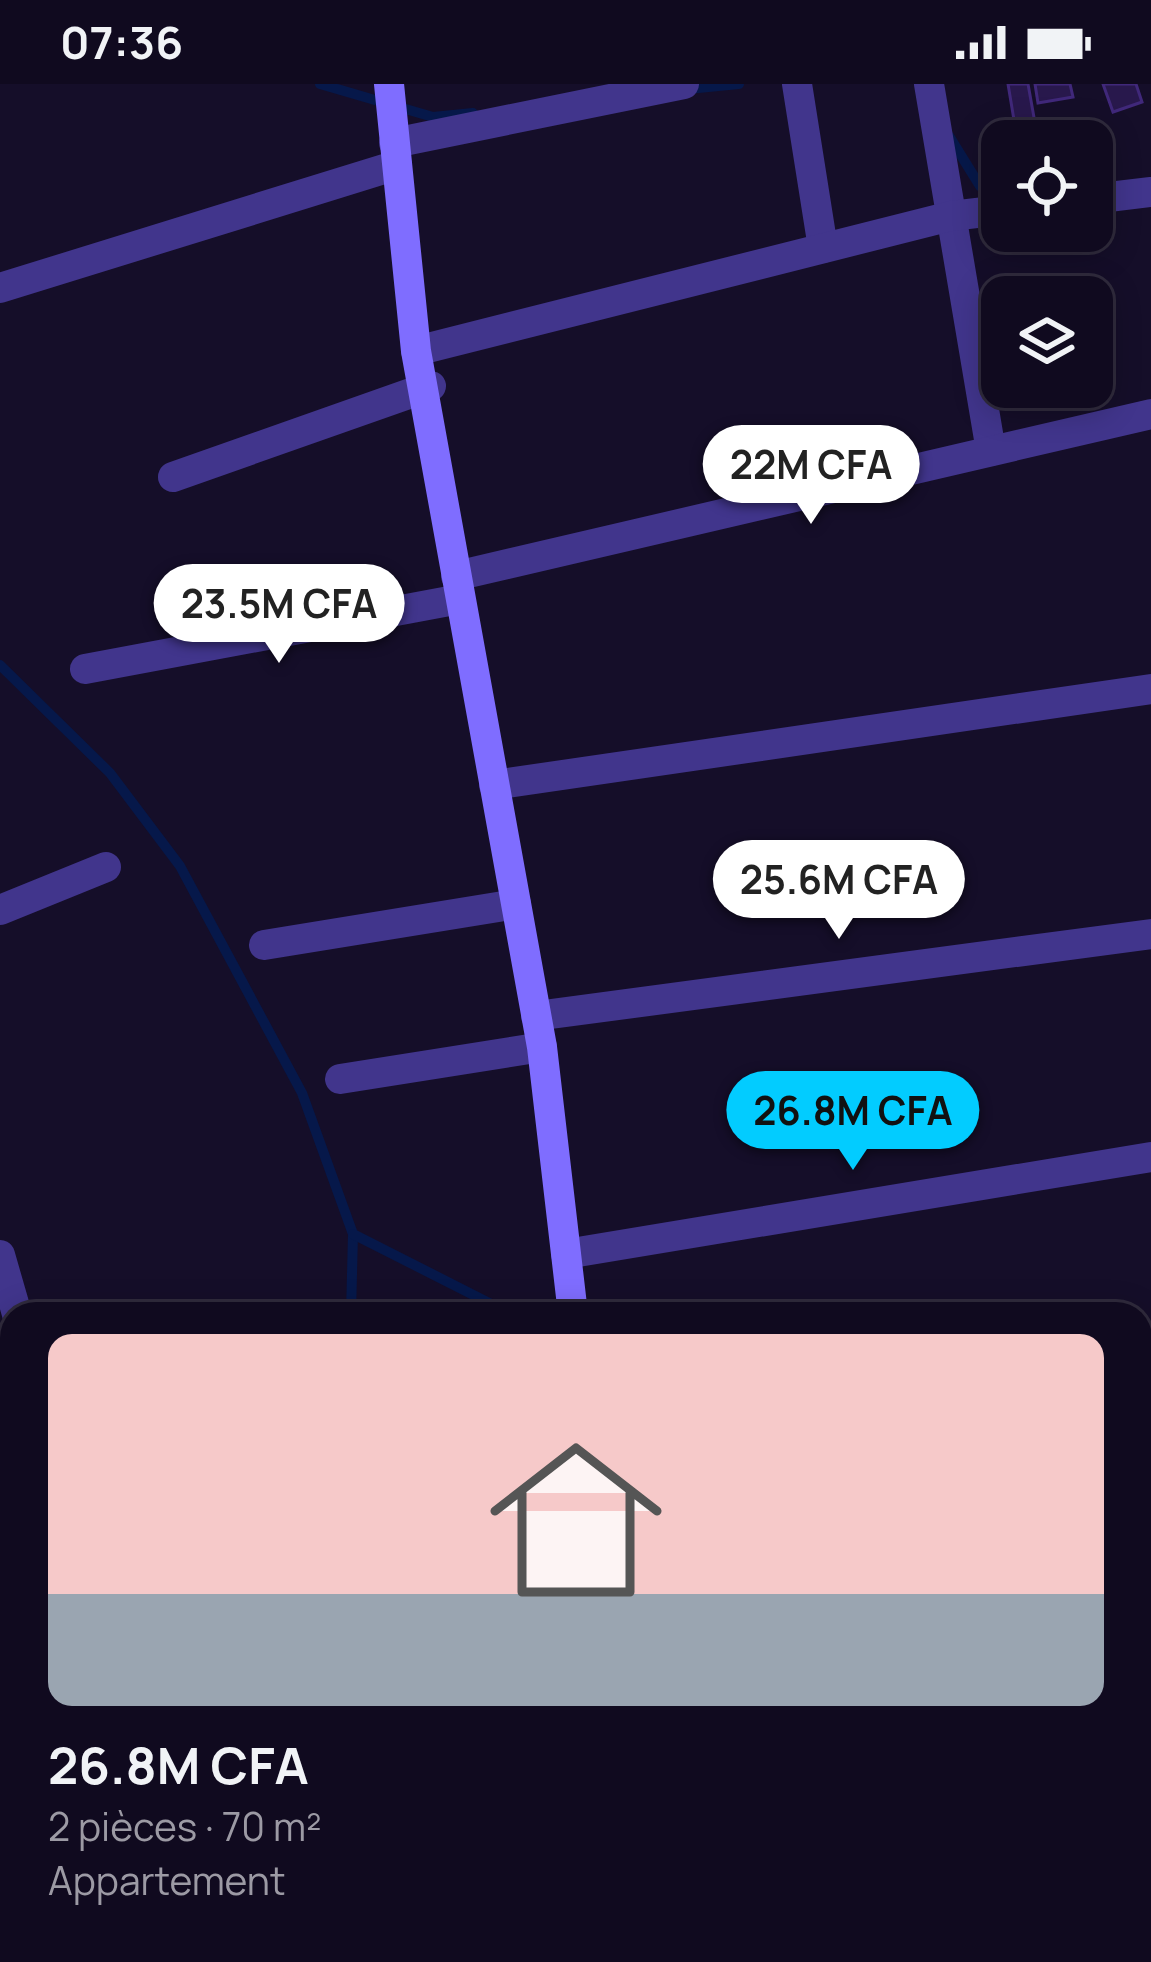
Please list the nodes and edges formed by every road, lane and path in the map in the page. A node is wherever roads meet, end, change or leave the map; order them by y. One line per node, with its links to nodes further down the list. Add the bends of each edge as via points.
1 (388, 84): 5 (street)
2 (684, 84): 5 (street)
3 (797, 84): 10 (street)
4 (928, 84): 9 (street)
5 (396, 154): 11 (street); 12 (street)
6 (1151, 192): 7 (street)
7 (1113, 197)
8 (981, 212): 9 (street)
9 (951, 216): 10 (street); 15 (street)
10 (824, 248): 12 (street)
11 (0, 288)
12 (416, 351): 13 (street)
13 (427, 387): 16 (street); 17 (street)
14 (1151, 414): 15 (street)
15 (991, 452): 17 (street)
16 (173, 477)
17 (458, 587): 18 (street); 20 (street)
18 (85, 669)
19 (1151, 689): 20 (street)
20 (494, 785): 22 (street)
21 (106, 866): 23 (street)
22 (516, 904): 25 (street); 26 (street)
23 (0, 910)
24 (1151, 934): 26 (street)
25 (264, 945)
26 (539, 1031): 27 (street); 29 (street)
27 (340, 1079)
28 (1151, 1157): 29 (street)
29 (566, 1254): 32 (street)
30 (0, 1255): 31 (street)
31 (14, 1302)
32 (572, 1302)

